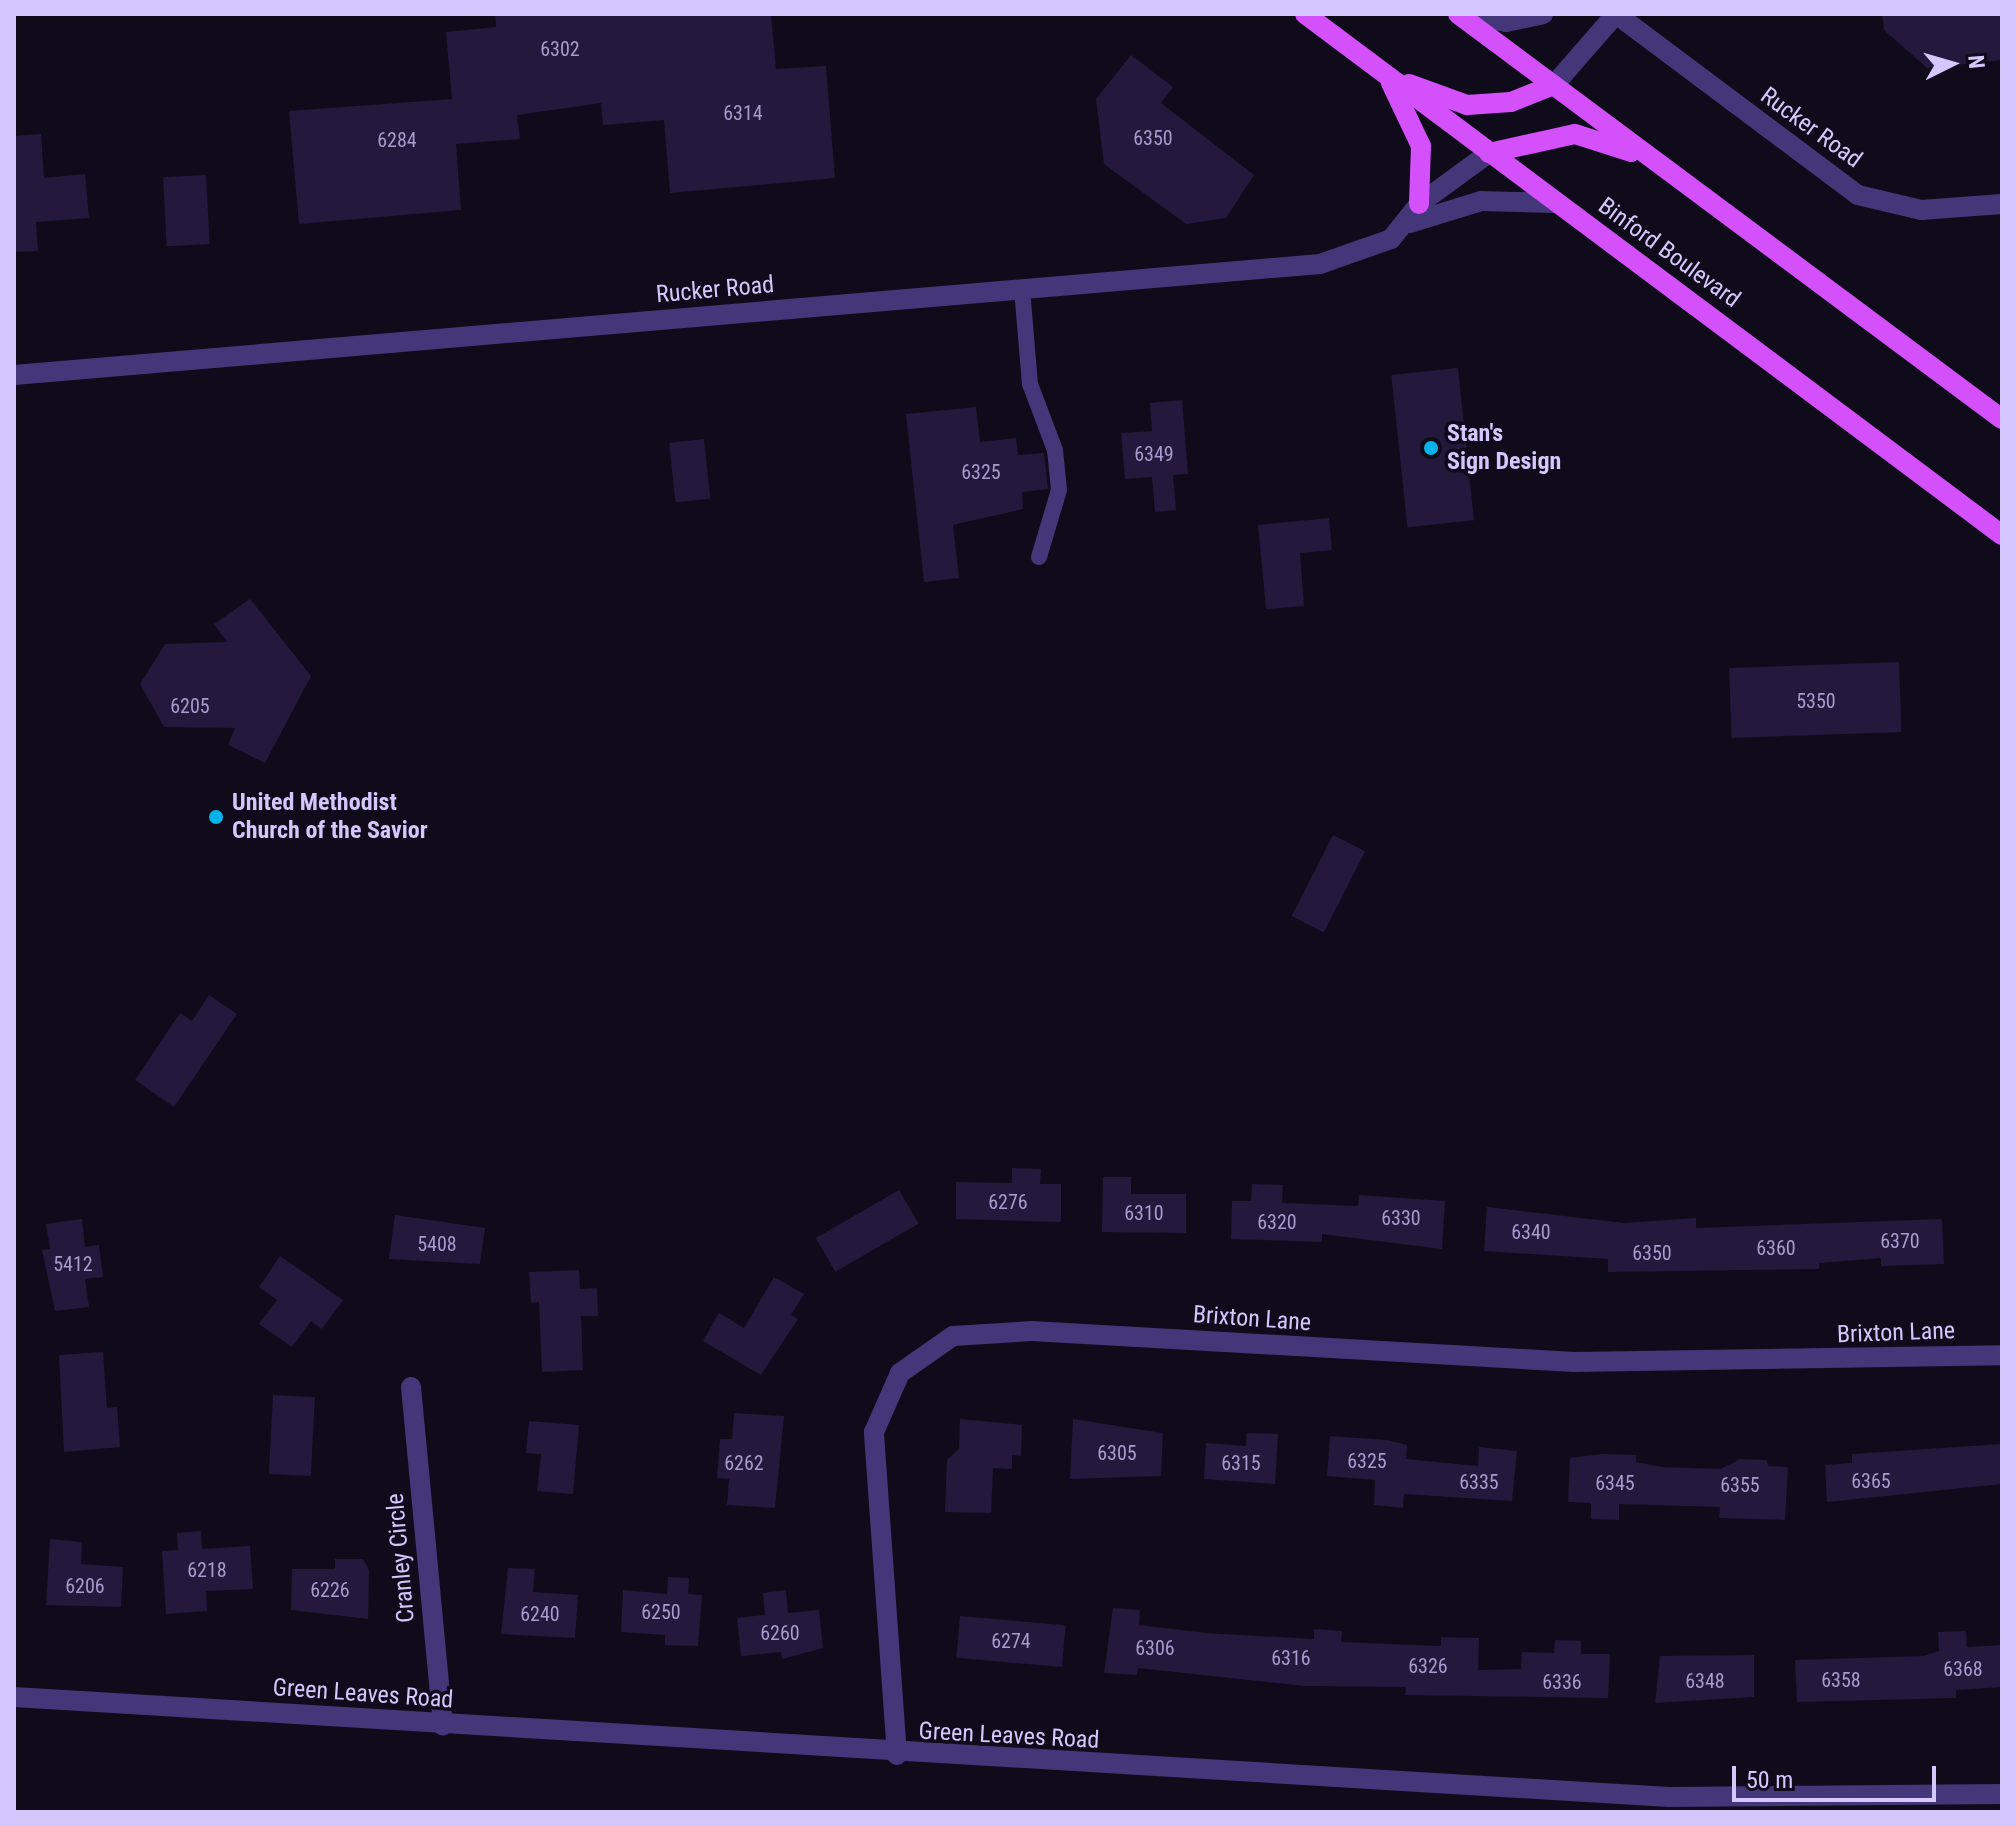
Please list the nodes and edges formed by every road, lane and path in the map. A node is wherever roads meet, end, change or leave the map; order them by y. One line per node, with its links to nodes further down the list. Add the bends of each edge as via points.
1 (1305, 14): 6 (main road, Binford Boulevard)
2 (1458, 14): 7 (main road)
3 (1466, 14): 4 (street, via 1506,22)
4 (1543, 14)
5 (1616, 14): 7 (street, Rucker Road); 11 (street, Rucker Road, via 1858,195 1921,210)
6 (1387, 76): 7 (main road, via 1467,105 1511,102); 8 (main road, Binford Boulevard); 12 (main road, via 1421,146)
7 (1554, 85): 9 (main road)
8 (1489, 153): 9 (main road, via 1575,134); 10 (main road, Binford Boulevard); 12 (street, Rucker Road)
9 (1646, 157): 15 (main road)
10 (1555, 203): 12 (street, Rucker Road, via 1481,201); 16 (main road, Binford Boulevard)
11 (2002, 204)
12 (1415, 214): 13 (street, Rucker Road, via 1375,249 1320,264)
13 (1022, 289): 14 (street, Rucker Road); 17 (lane, via 1030,384 1055,450 1059,490)
14 (14, 375)
15 (2002, 419)
16 (2002, 535)
17 (1039, 557)
18 (2002, 1355): 22 (street, Brixton Lane, via 1548,1362 1083,1333 953,1336 900,1373 874,1432)
19 (411, 1387): 21 (street, Cranley Circle)
20 (14, 1697): 21 (street, Green Leaves Road)
21 (443, 1725): 22 (street, Green Leaves Road)
22 (897, 1755): 23 (street, Green Leaves Road, via 1705,1799)
23 (2002, 1794)

